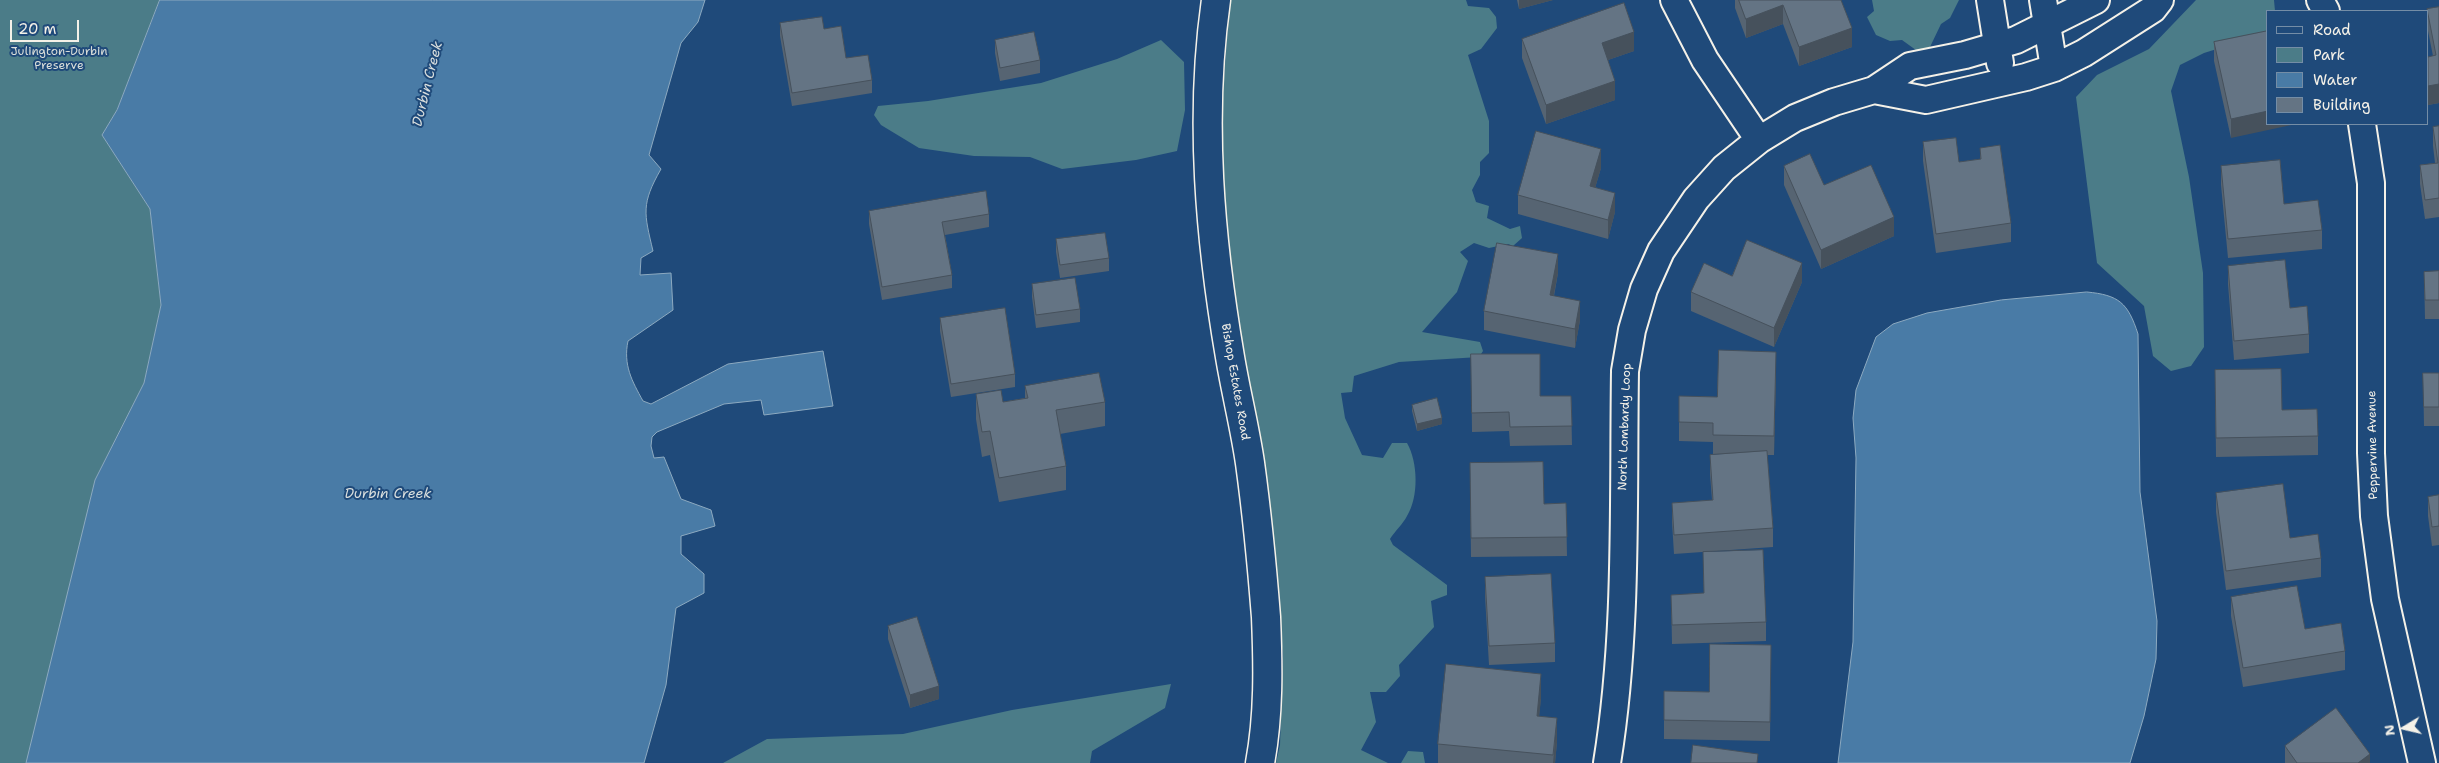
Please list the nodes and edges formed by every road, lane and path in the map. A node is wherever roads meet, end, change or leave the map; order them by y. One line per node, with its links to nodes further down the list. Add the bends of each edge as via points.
1 (1216, 0): 14 (street, Bishop Estates Road, via 1208,91 1208,167 1218,271 1263,570 1268,655)
2 (1674, 0): 13 (street, via 1705,60)
3 (1990, 0): 8 (street)
4 (2042, 0): 7 (street)
5 (2096, 0): 7 (street, North Lombardy Loop)
6 (2160, 0): 9 (street, North Lombardy Loop, via 2153,9)
7 (2048, 26): 8 (street, North Lombardy Loop); 9 (street)
8 (2006, 43): 10 (street); 11 (street, North Lombardy Loop, via 1910,66)
9 (2054, 68): 10 (street, North Lombardy Loop)
10 (2016, 79): 11 (street, North Lombardy Loop, via 1926,100)
11 (1874, 90): 13 (street, North Lombardy Loop, via 1795,118)
12 (2362, 125): 16 (street, Peppervine Avenue, via 2371,183 2374,516 2385,599)
13 (1760, 140): 15 (street, North Lombardy Loop, via 1724,168 1696,198 1672,233 1644,289 1632,330 1625,371 1621,649)
14 (1260, 763)
15 (1607, 763)
16 (2422, 763)

